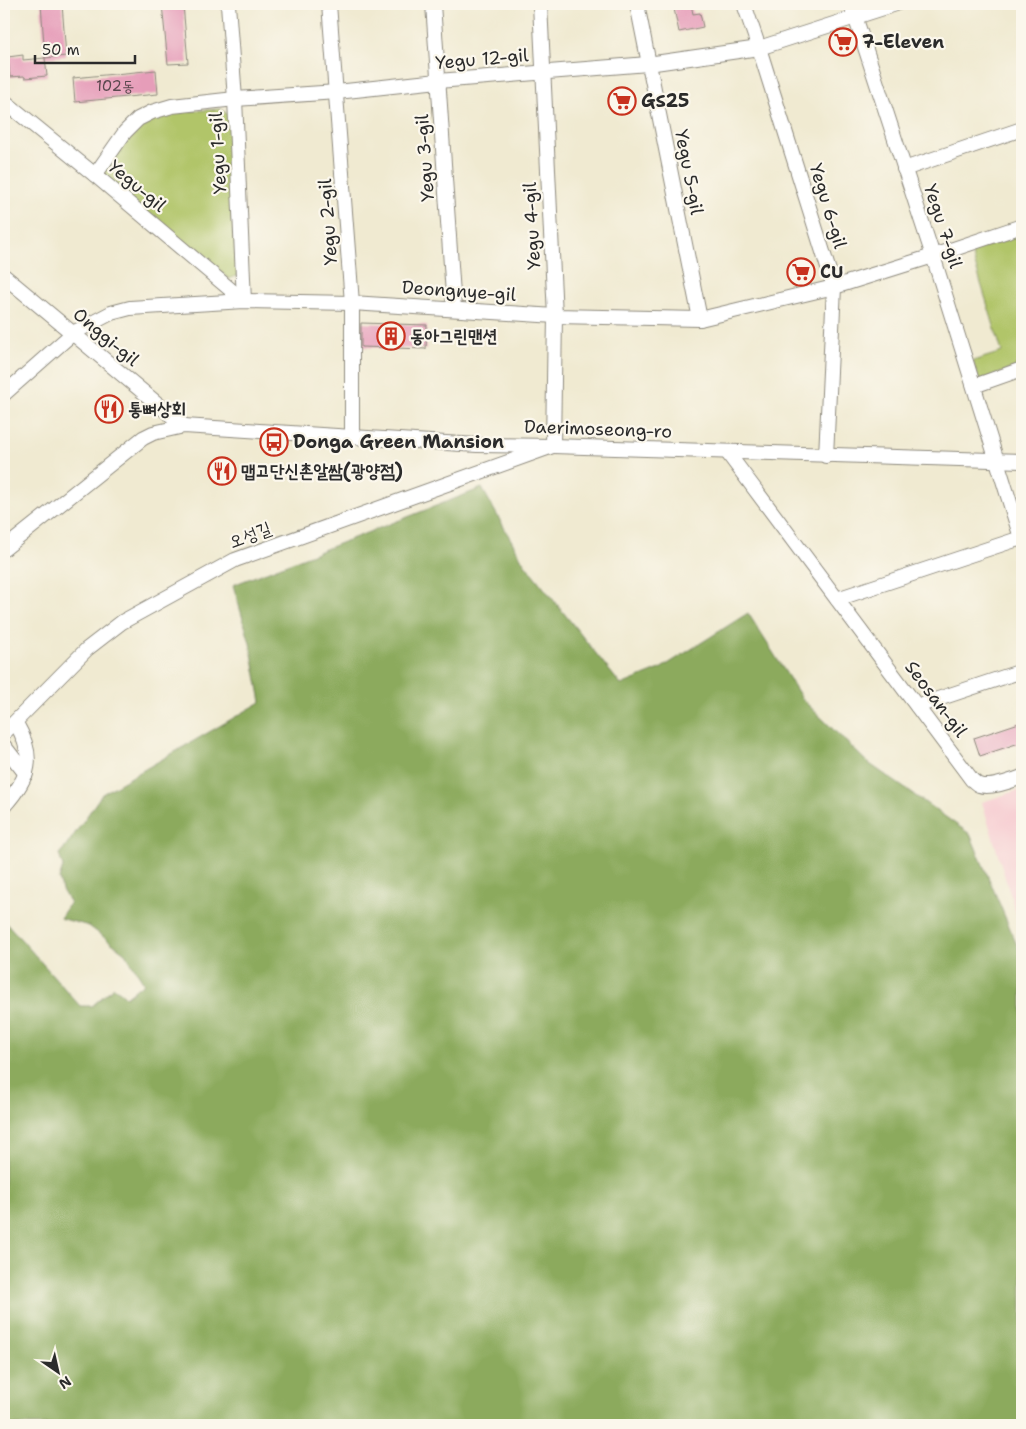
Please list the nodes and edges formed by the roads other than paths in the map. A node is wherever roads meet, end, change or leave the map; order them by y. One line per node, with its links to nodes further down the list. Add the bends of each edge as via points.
1 (228, 4): 14 (street, Yegu 1-gil)
2 (329, 4): 13 (street, Yegu 2-gil)
3 (433, 4): 12 (street, Yegu 3-gil)
4 (540, 4): 11 (street, Yegu 4-gil)
5 (637, 4): 10 (street, Yegu 5-gil)
6 (744, 4): 9 (street, Yegu 6-gil)
7 (896, 4): 8 (street, Yegu 12-gil)
8 (853, 10): 9 (street, Yegu 12-gil); 17 (street, Yegu 7-gil)
9 (759, 48): 10 (street, Yegu 12-gil); 22 (street, Yegu 6-gil)
10 (648, 64): 11 (street, Yegu 12-gil); 27 (street, Yegu 5-gil)
11 (543, 72): 12 (street, Yegu 12-gil); 26 (street, Yegu 4-gil)
12 (438, 81): 13 (street, Yegu 12-gil); 25 (street, Yegu 3-gil)
13 (337, 92): 14 (street, Yegu 12-gil); 24 (street, Yegu 2-gil)
14 (235, 99): 18 (street, Yegu 12-gil, via 172,106 138,119); 23 (street, Yegu 1-gil)
15 (4, 101): 18 (street, Yegu-gil)
16 (1022, 129): 17 (street)
17 (904, 169): 20 (street, Yegu 7-gil)
18 (95, 175): 23 (street, Yegu-gil)
19 (1022, 226): 20 (street, Deongnye-gil)
20 (933, 256): 22 (street, Deongnye-gil); 30 (street, Yegu 7-gil)
21 (4, 276): 28 (street, Onggi-gil)
22 (834, 287): 27 (street, Deongnye-gil); 36 (street, Yegu 6-gil)
23 (244, 301): 24 (street, Deongnye-gil); 28 (street, Deongnye-gil, via 130,308 111,313)
24 (352, 303): 25 (street, Deongnye-gil); 33 (street, Yegu 2-gil)
25 (454, 309): 26 (street, Deongnye-gil)
26 (555, 316): 27 (street, Deongnye-gil); 34 (street, Yegu 4-gil)
27 (700, 319)
28 (73, 334): 31 (street, Deongnye-gil); 32 (street, Onggi-gil)
29 (1022, 369): 30 (street)
30 (974, 386): 37 (street, Yegu 7-gil)
31 (4, 394)
32 (184, 426): 33 (street, Daerimoseong-ro); 40 (street, Daerimoseong-ro, via 143,438)
33 (352, 438): 34 (street, Daerimoseong-ro)
34 (553, 446): 35 (street, Daerimoseong-ro); 44 (street, 오성길, via 235,560 122,622 87,649)
35 (727, 452): 36 (street, Daerimoseong-ro); 41 (street, Seosan-gil)
36 (826, 456): 37 (street, Daerimoseong-ro)
37 (998, 461): 38 (street, Daerimoseong-ro); 39 (street, Yegu 7-gil)
38 (1022, 461)
39 (1022, 539): 41 (street)
40 (4, 549)
41 (837, 599): 43 (street, Seosan-gil)
42 (1022, 671): 43 (street)
43 (918, 706): 48 (street, Seosan-gil, via 979,785 988,786)
44 (16, 723): 45 (street, 오성길); 47 (street, via 27,748)
45 (4, 733)
46 (4, 746): 47 (street)
47 (26, 774): 49 (street)
48 (1022, 777)
49 (4, 806)

